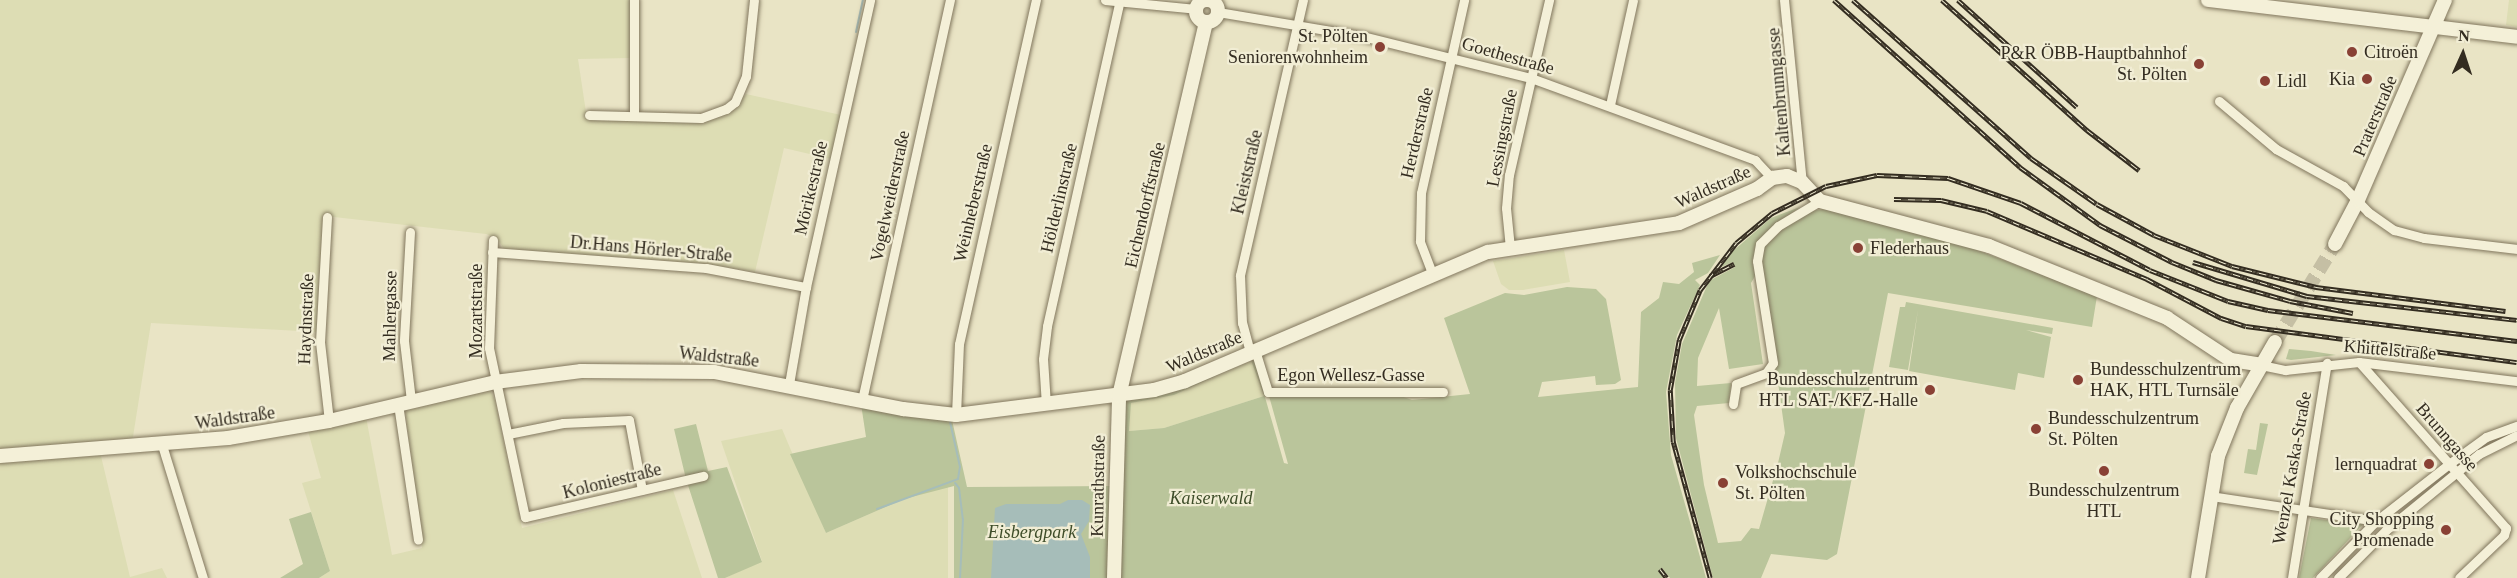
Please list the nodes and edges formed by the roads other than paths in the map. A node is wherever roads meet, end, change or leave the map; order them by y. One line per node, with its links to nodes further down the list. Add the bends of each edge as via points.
1 (634, 0): 27 (street)
2 (754, 0): 27 (street, via 746,76 735,102 701,118)
3 (870, 0): 40 (street, Mörikestraße)
4 (950, 0): 51 (street, Vogelweiderstraße)
5 (1036, 0): 55 (street, Weinheberstraße, via 961,336)
6 (1105, 0): 14 (street)
7 (1303, 0): 19 (street, Kleiststraße)
8 (1464, 0): 22 (street, Herderstraße)
9 (1549, 0): 23 (street, Lessingstraße)
10 (1633, 0): 25 (street)
11 (1784, 0): 29 (street, Kaltenbrunngasse)
12 (2208, 0): 15 (street)
13 (2445, 0): 20 (street, Praterstraße)
14 (1120, 1): 17 (street); 54 (street, Hölderlinstraße, via 1047,326 1043,359)
15 (2262, 4): 20 (street)
16 (1214, 5): 17 (street, via 1203,1); 18 (street, via 1214,20); 19 (street, Goethestraße)
17 (1196, 9): 18 (street, via 1198,18)
18 (1206, 23): 50 (street, Eichendorffstraße)
19 (1298, 23): 22 (street, Goethestraße); 42 (street, Kleiststraße, via 1240,275 1242,323)
20 (2433, 27): 21 (street); 31 (street, Praterstraße)
21 (2517, 37)
22 (1452, 56): 23 (street, Goethestraße); 39 (street, Herderstraße, via 1421,193 1420,241)
23 (1531, 78): 25 (street, Goethestraße); 36 (street, Lessingstraße, via 1509,175 1506,208)
24 (2219, 101): 31 (street, via 2276,149 2343,186)
25 (1610, 105): 28 (street, Goethestraße, via 1755,160)
26 (589, 115): 27 (street)
27 (634, 116)
28 (1772, 178): 29 (street, Waldstraße, via 1787,176); 36 (street, Waldstraße, via 1757,189 1679,223)
29 (1802, 182): 30 (street)
30 (1820, 201): 45 (street, via 1989,246 2167,318 2231,360); 53 (street, via 1779,226 1760,244 1757,261 1773,363 1766,373 1736,384)
31 (2358, 201): 35 (street, Praterstraße); 37 (street, via 2385,225 2408,235)
32 (327, 217): 56 (street, Haydnstraße, via 320,342)
33 (410, 232): 52 (street, Mahlergasse)
34 (493, 240): 38 (street, Mozartstraße)
35 (2335, 244)
36 (1510, 248): 39 (street, Waldstraße)
37 (2516, 249)
38 (492, 252): 40 (street, Dr.Hans Hörler-Straße, via 706,268); 47 (street, Mozartstraße, via 488,331)
39 (1432, 273): 42 (street, Waldstraße)
40 (806, 286): 48 (street, Mörikestraße)
41 (2275, 342): 45 (street)
42 (1253, 351): 49 (street, Egon Wellesz-Gasse, via 1268,392); 50 (street, Waldstraße, via 1170,387)
43 (2359, 362): 44 (street, Khittelstraße); 46 (street, Khittelstraße); 62 (street, Brunngasse)
44 (2327, 363): 45 (street, Khittelstraße, via 2285,370); 67 (street, Wenzel Kaska-Straße)
45 (2261, 365): 66 (street, via 2229,425)
46 (2517, 381)
47 (495, 382): 48 (street, Waldstraße, via 581,371 668,369); 52 (street, Waldstraße); 58 (street, Mozartstraße)
48 (789, 384): 51 (street, Waldstraße)
49 (1443, 392)
50 (1119, 396): 54 (street, Waldstraße); 72 (street, Kunrathstraße)
51 (862, 400): 55 (street, Waldstraße)
52 (404, 402): 56 (street, Waldstraße); 70 (street, Mahlergasse)
53 (1733, 404)
54 (1046, 405): 55 (street, Waldstraße)
55 (956, 415)
56 (329, 421): 60 (street, Waldstraße)
57 (2517, 426): 62 (street, via 2486,437)
58 (508, 434): 65 (street, via 563,423 629,420); 68 (street, Mozartstraße)
59 (2517, 435): 63 (street, via 2479,454)
60 (162, 446): 61 (street, Waldstraße); 71 (street)
61 (0, 456)
62 (2449, 464): 63 (street, Brunngasse); 69 (street)
63 (2456, 473): 76 (street, via 2386,530); 77 (street, Brunngasse, via 2506,528 2504,535)
64 (703, 476): 65 (street, Koloniestraße)
65 (642, 490): 68 (street, Koloniestraße)
66 (2211, 496): 67 (street); 73 (street)
67 (2302, 509): 69 (street); 74 (street, Wenzel Kaska-Straße)
68 (529, 519)
69 (2376, 521): 75 (street)
70 (418, 540)
71 (203, 578)
72 (1114, 578)
73 (2198, 578)
74 (2292, 578)
75 (2320, 578)
76 (2338, 578)
77 (2459, 578)

